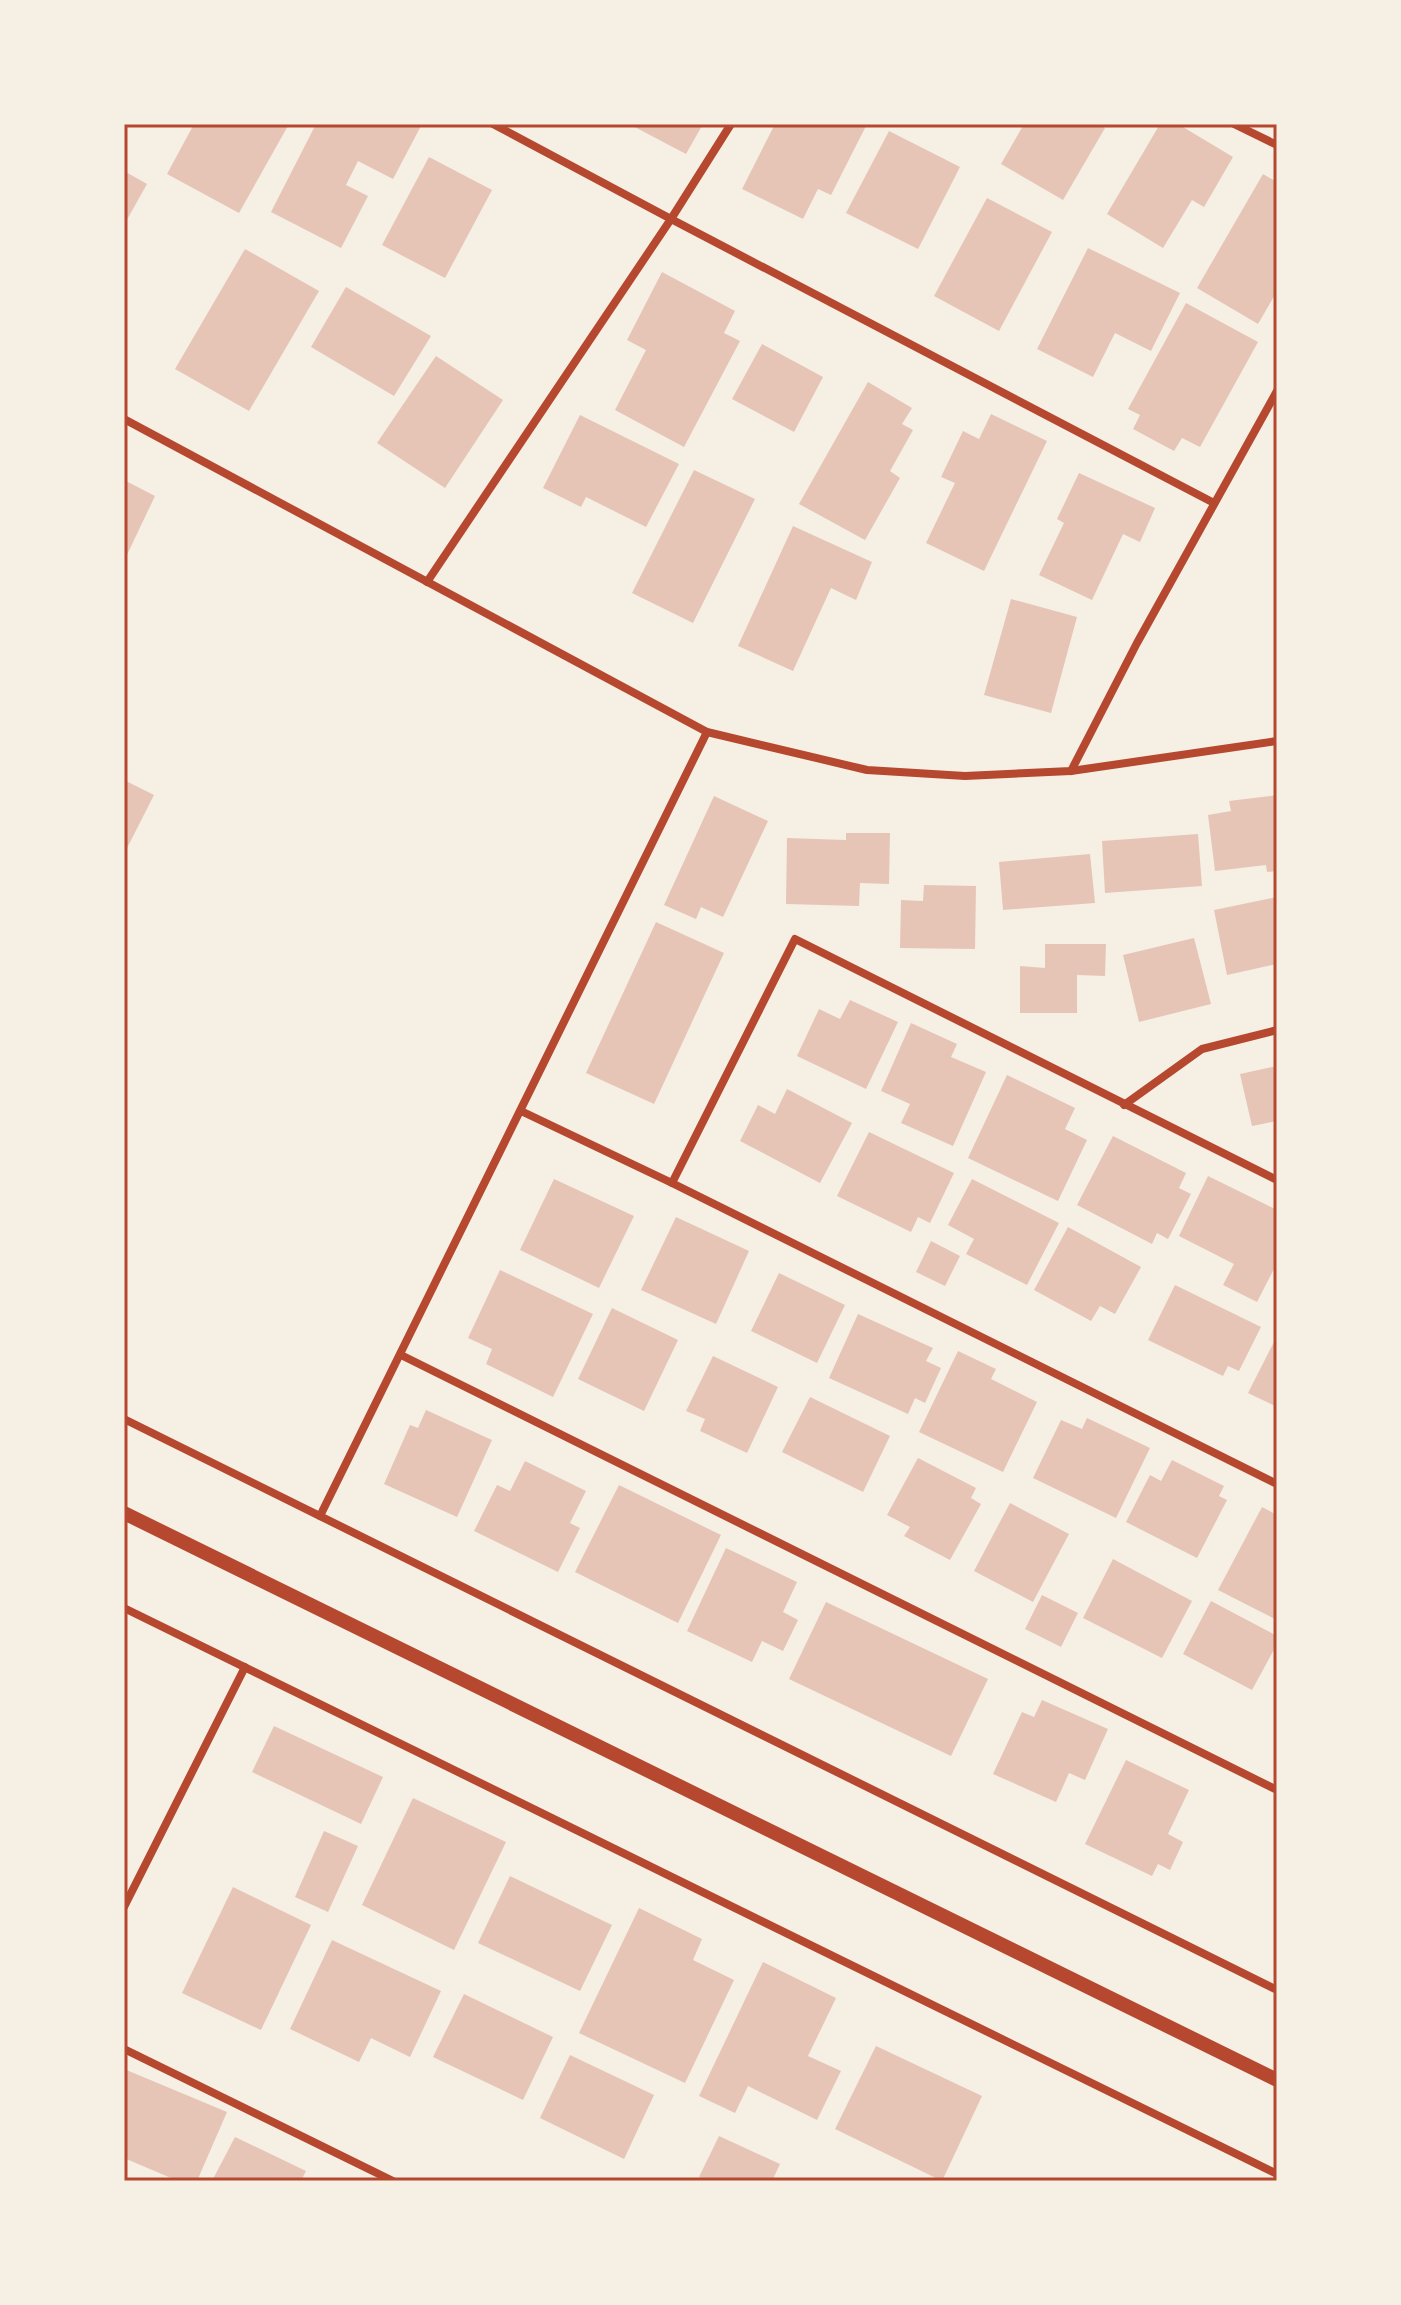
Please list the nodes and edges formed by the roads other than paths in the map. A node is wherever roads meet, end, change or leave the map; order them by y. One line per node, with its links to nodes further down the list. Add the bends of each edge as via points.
1 (493, 124): 5 (street)
2 (731, 124): 5 (street)
3 (1234, 124): 4 (street)
4 (1277, 145)
5 (671, 219): 8 (street); 9 (street)
6 (1277, 391): 8 (street)
7 (124, 419): 9 (street)
8 (1214, 503): 12 (street)
9 (427, 582): 10 (street)
10 (707, 732): 12 (street, via 867,770 965,776); 15 (street)
11 (1277, 741): 12 (street)
12 (1071, 771)
13 (1277, 1030): 14 (street, via 1202,1049)
14 (1124, 1105): 16 (street); 17 (street, via 795,939)
15 (521, 1111): 17 (street); 18 (street)
16 (1277, 1180)
17 (672, 1183): 20 (street)
18 (401, 1355): 22 (street); 25 (street)
19 (124, 1419): 22 (street)
20 (1277, 1484)
21 (124, 1513): 29 (street)
22 (320, 1516): 27 (street)
23 (124, 1608): 24 (street)
24 (245, 1667): 26 (street); 30 (street)
25 (1277, 1790)
26 (124, 1907)
27 (1277, 1990)
28 (124, 2049): 31 (street)
29 (1277, 2080)
30 (1277, 2174)
31 (382, 2178): 32 (street)
32 (393, 2181)

